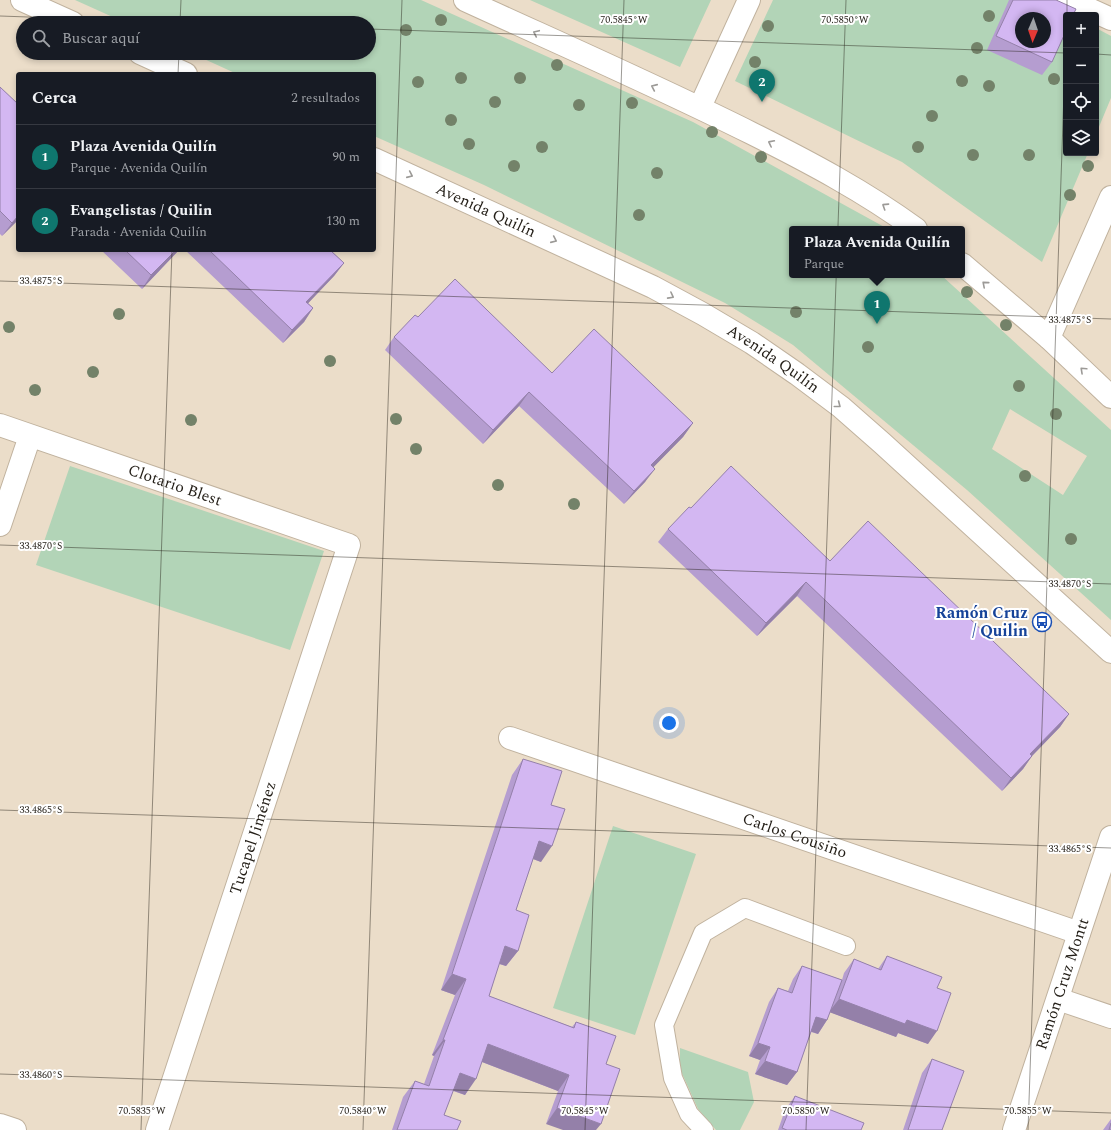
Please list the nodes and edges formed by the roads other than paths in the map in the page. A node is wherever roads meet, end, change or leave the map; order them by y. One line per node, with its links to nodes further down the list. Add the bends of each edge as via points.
1 (22, 0): 5 (street)
2 (465, 0): 9 (street, one-way to 2)
3 (749, 0): 9 (street)
4 (1069, 0): 6 (street)
5 (57, 16)
6 (1111, 19)
7 (155, 60): 8 (street)
8 (182, 72)
9 (700, 107): 12 (street, one-way to 9, via 886,207 814,165)
10 (376, 160): 20 (street, Avenida Quilín, one-way to 20, via 653,286 752,343 841,407)
11 (1111, 197): 14 (street)
12 (912, 226)
13 (965, 267): 14 (street, one-way to 13)
14 (1049, 338): 15 (street, one-way to 14)
15 (1111, 396)
16 (0, 425): 17 (street, Clotario Blest)
17 (30, 436): 18 (street); 19 (street, Clotario Blest)
18 (0, 525)
19 (349, 545): 29 (street, Tucapel Jiménez)
20 (1111, 652)
21 (510, 738): 23 (street, Carlos Cousiño)
22 (1111, 837): 23 (street, Ramón Cruz Montt)
23 (1079, 932): 25 (street, Ramón Cruz Montt)
24 (846, 946): 30 (lane, via 745,908 703,933 664,1025 673,1078 689,1114)
25 (1058, 1000): 26 (street); 31 (street, Ramón Cruz Montt)
26 (1111, 1017)
27 (0, 1125): 28 (street)
28 (15, 1130)
29 (157, 1130)
30 (704, 1130)
31 (1014, 1130)

